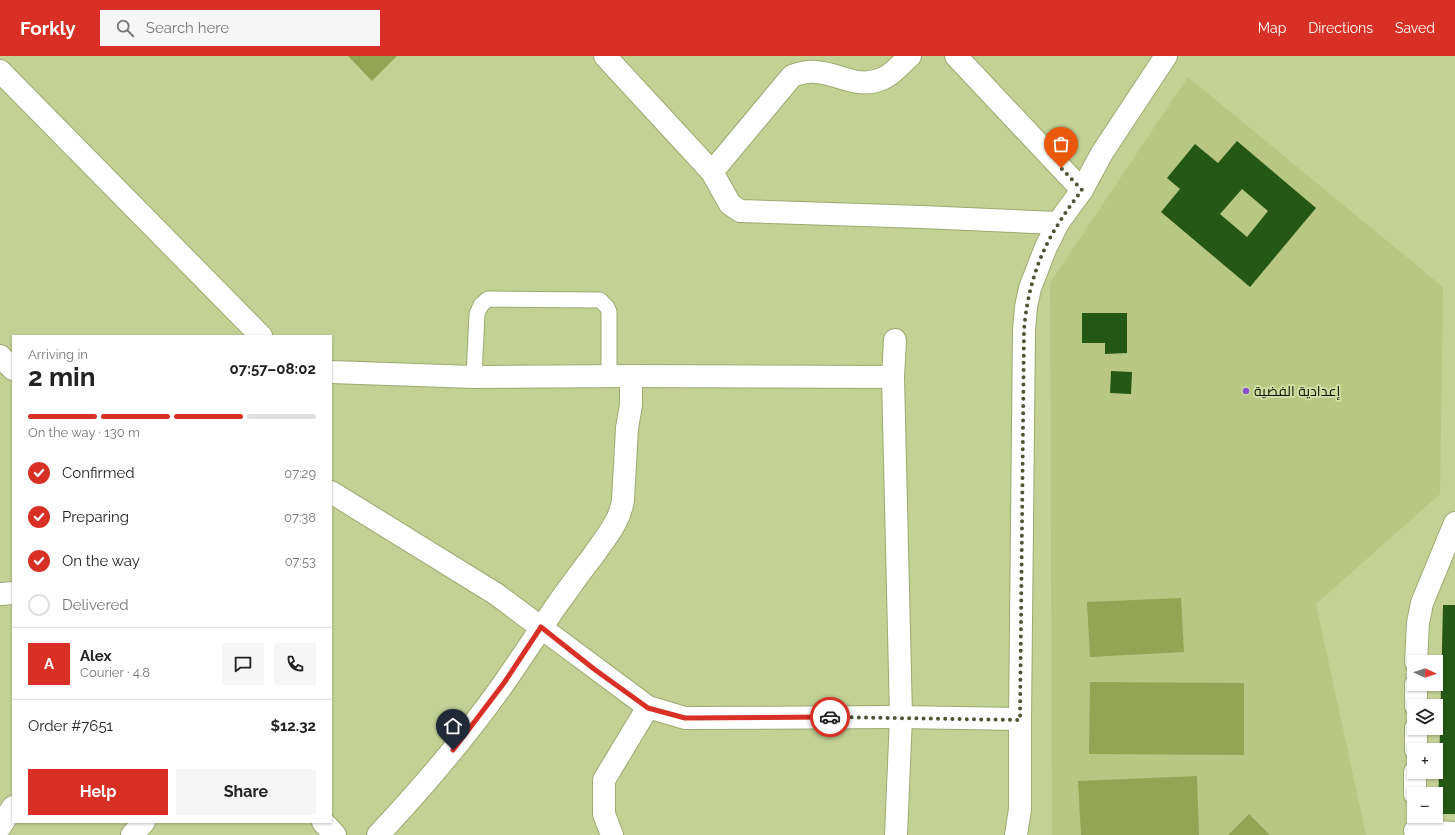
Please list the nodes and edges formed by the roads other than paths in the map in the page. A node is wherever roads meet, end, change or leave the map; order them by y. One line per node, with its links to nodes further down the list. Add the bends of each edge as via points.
1 (605, 56): 6 (street)
2 (910, 56): 6 (street, via 886,77 872,82 856,82 816,72 802,72 792,76)
3 (956, 56): 7 (street)
4 (1166, 56): 7 (street, via 1102,153)
5 (0, 70): 9 (street)
6 (712, 172): 8 (street, via 730,204 740,211)
7 (1082, 190): 8 (street)
8 (1058, 223): 28 (street, via 1035,273 1025,315)
9 (260, 335)
10 (895, 340): 16 (street)
11 (0, 356): 12 (street)
12 (12, 368)
13 (332, 372): 17 (street)
14 (609, 376): 15 (street); 17 (street); 17 (lane, via 609,312 600,300 488,299 481,304 477,314)
15 (631, 376): 16 (street); 24 (street, via 631,405 620,514 614,527)
16 (893, 377): 27 (street)
17 (474, 378)
18 (332, 493): 24 (street, via 496,594)
19 (1455, 523): 20 (street)
20 (1450, 542): 21 (street)
21 (1446, 573): 25 (street, via 1422,603)
22 (12, 593): 23 (street)
23 (0, 594)
24 (541, 627): 26 (street); 37 (street, via 504,683 444,762)
25 (1416, 655)
26 (648, 708): 27 (street, via 685,718); 38 (street, via 604,780 604,814)
27 (901, 717): 28 (street); 39 (street)
28 (1020, 720): 40 (street, via 1020,809)
29 (12, 809): 32 (street)
30 (143, 823): 35 (street)
31 (324, 823): 36 (street)
32 (0, 827)
33 (1415, 827): 34 (street)
34 (1455, 833)
35 (132, 835)
36 (335, 835)
37 (378, 835)
38 (612, 835)
39 (896, 835)
40 (1016, 835)

